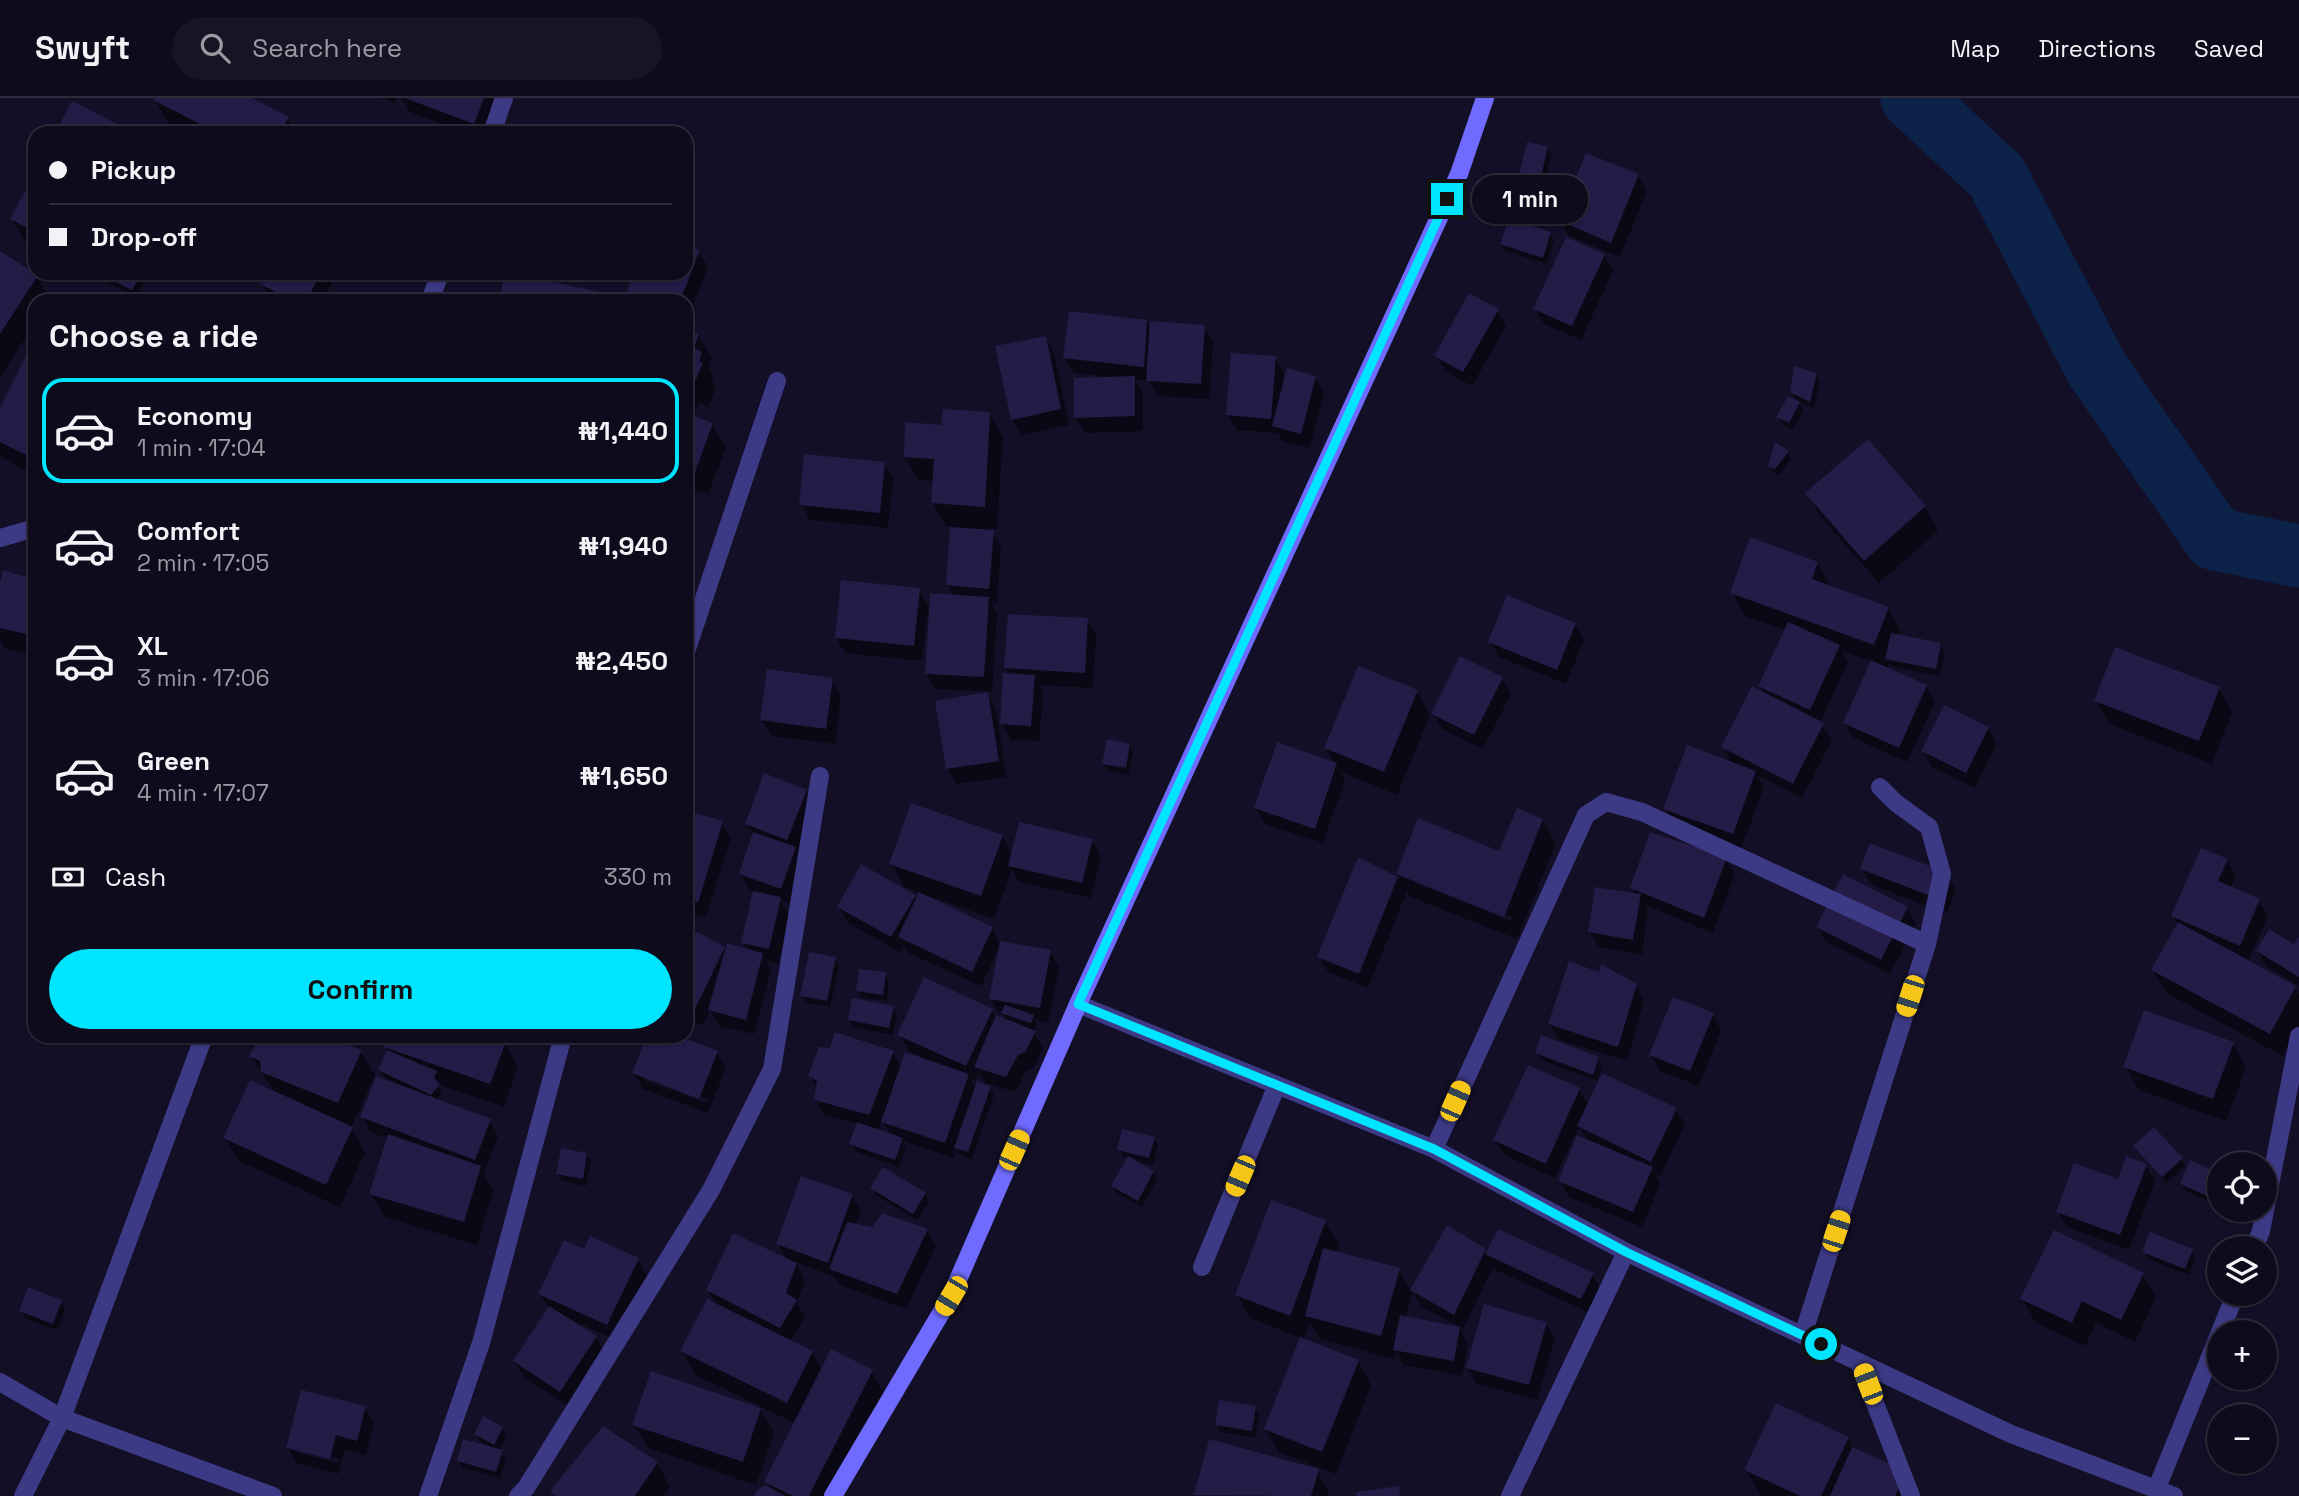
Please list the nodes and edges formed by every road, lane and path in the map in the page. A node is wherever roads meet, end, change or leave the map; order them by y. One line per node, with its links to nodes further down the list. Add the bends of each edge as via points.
1 (505, 98): 3 (street)
2 (1485, 98): 11 (street, via 1459,174)
3 (495, 126)
4 (776, 381): 7 (street)
5 (28, 530): 6 (street)
6 (0, 538)
7 (693, 629)
8 (820, 776): 29 (street, via 772,1069 711,1190)
9 (1880, 787): 10 (street, via 1929,827 1941,874)
10 (1927, 944): 16 (street, via 1642,811 1606,802 1586,815); 20 (street)
11 (1078, 1004): 15 (street); 30 (street, via 951,1296)
12 (2299, 1036): 17 (street)
13 (201, 1043): 24 (street)
14 (561, 1043): 28 (street, via 481,1343)
15 (1277, 1085): 16 (street); 19 (street)
16 (1434, 1149): 18 (street)
17 (2259, 1236)
18 (1626, 1252): 20 (street); 31 (street)
19 (1202, 1266)
20 (1803, 1335): 21 (street)
21 (1859, 1362): 25 (street, via 2011,1434); 32 (street)
22 (2207, 1365): 25 (street)
23 (0, 1382): 24 (street)
24 (62, 1418): 26 (street); 27 (street)
25 (2156, 1490): 33 (street)
26 (23, 1496)
27 (273, 1496)
28 (428, 1496)
29 (518, 1496)
30 (833, 1496)
31 (1510, 1496)
32 (1911, 1496)
33 (2174, 1496)

